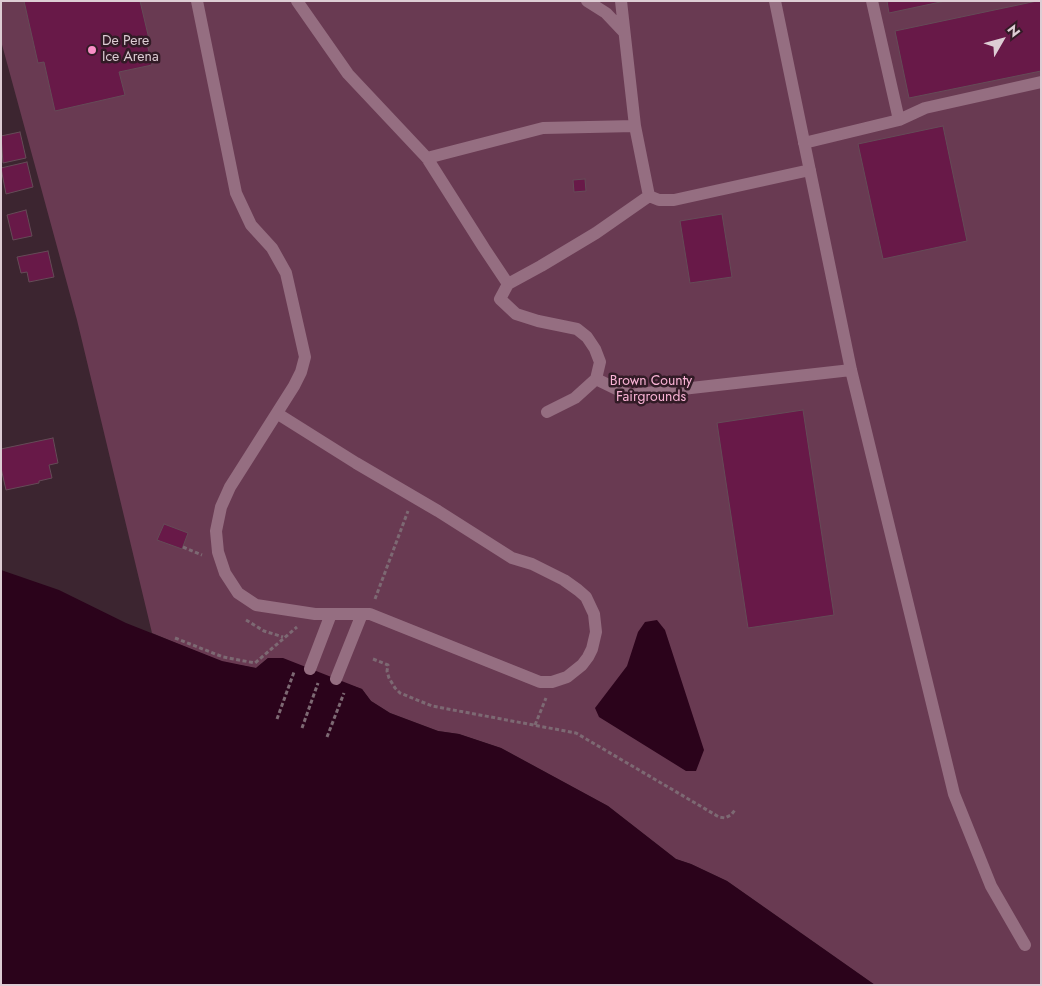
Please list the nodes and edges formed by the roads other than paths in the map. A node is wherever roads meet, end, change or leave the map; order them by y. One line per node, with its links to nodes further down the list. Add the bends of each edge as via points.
1 (197, 1): 19 (lane, via 236,193 251,225 272,248 286,273 305,356 301,372)
2 (297, 1): 12 (lane, via 348,74)
3 (587, 1): 7 (lane, via 606,13)
4 (621, 1): 7 (lane)
5 (775, 1): 11 (lane)
6 (872, 1): 9 (lane)
7 (624, 32): 10 (lane)
8 (1041, 82): 9 (lane, via 925,108)
9 (899, 120): 11 (lane)
10 (635, 126): 12 (lane, via 543,128); 14 (lane)
11 (804, 143): 13 (lane)
12 (427, 158): 15 (lane)
13 (810, 170): 14 (lane, via 674,200 658,200); 16 (lane)
14 (649, 196): 15 (lane, via 596,233)
15 (508, 284): 17 (lane, via 500,299 516,314 577,329 587,338 600,362)
16 (851, 370): 17 (lane, via 629,395); 24 (lane, via 954,794 991,886)
17 (596, 379): 18 (lane, via 575,398)
18 (547, 412)
19 (278, 414): 20 (lane, via 230,487 221,507 216,531 218,552 225,573 238,593 256,605); 21 (lane, via 512,558 564,580 586,597 594,614 596,632 588,657 574,672 552,682 540,682)
20 (332, 614): 21 (lane); 22 (lane)
21 (366, 614): 23 (lane)
22 (310, 669)
23 (336, 679)
24 (1025, 945)

